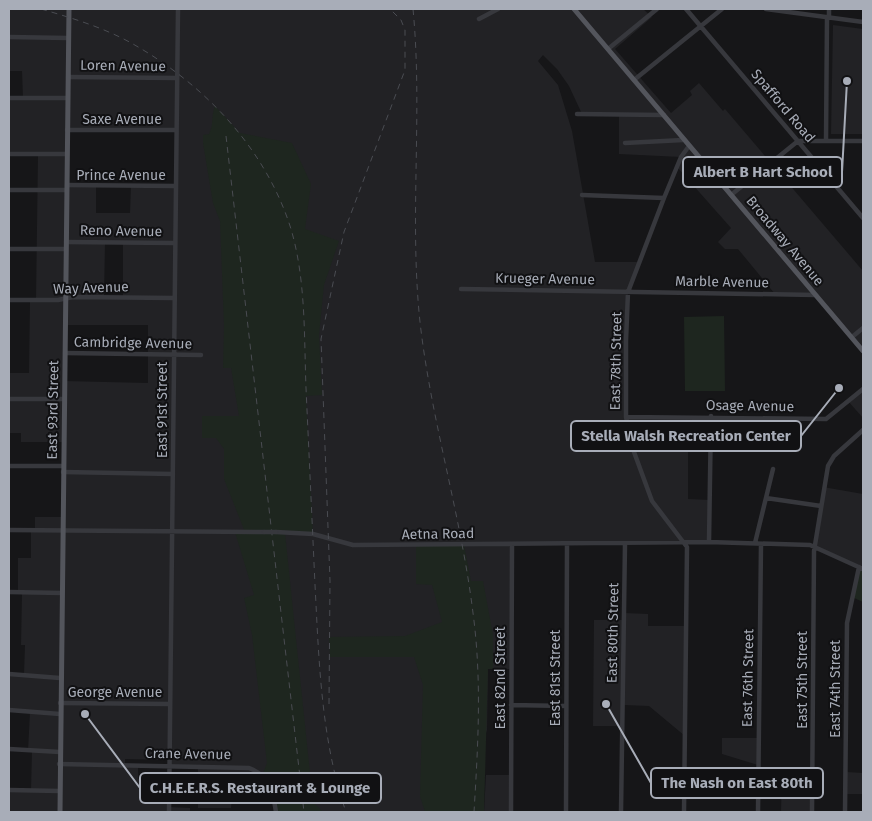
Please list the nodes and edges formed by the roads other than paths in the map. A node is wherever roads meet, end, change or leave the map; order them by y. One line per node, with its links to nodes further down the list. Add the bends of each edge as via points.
1 (68, 9): 16 (main road, East 93rd Street)
2 (178, 9): 19 (street, East 91st Street)
3 (498, 9): 12 (street)
4 (574, 9): 17 (main road, Broadway Avenue)
5 (657, 9): 17 (street)
6 (686, 9): 14 (street, Spafford Road)
7 (722, 9): 14 (street)
8 (766, 9): 10 (street)
9 (829, 9): 11 (street)
10 (784, 10): 11 (street)
11 (828, 17): 13 (street); 29 (street)
12 (479, 19)
13 (863, 22)
14 (701, 26): 20 (street); 28 (street, Spafford Road)
15 (9, 37): 16 (street)
16 (68, 38): 18 (main road, East 93rd Street)
17 (608, 49): 20 (main road, Broadway Avenue)
18 (68, 77): 19 (street, Loren Avenue); 22 (main road, East 93rd Street)
19 (177, 78): 26 (street, East 91st Street)
20 (634, 80): 24 (main road, Broadway Avenue)
21 (9, 98): 22 (street)
22 (68, 98): 25 (main road, East 93rd Street)
23 (577, 114): 24 (street)
24 (664, 115): 27 (main road, Broadway Avenue)
25 (67, 130): 26 (street, Saxe Avenue); 34 (main road, East 93rd Street)
26 (176, 130): 35 (street, East 91st Street)
27 (684, 140): 31 (street); 32 (main road, Broadway Avenue)
28 (798, 141): 29 (street); 39 (street); 41 (street, Spafford Road)
29 (826, 141): 30 (street)
30 (863, 141)
31 (625, 143)
32 (689, 146): 39 (main road, Broadway Avenue); 40 (street, East 78th Street)
33 (9, 154): 34 (street)
34 (67, 154): 36 (main road, East 93rd Street)
35 (175, 186): 36 (street, Prince Avenue); 43 (street, East 91st Street)
36 (67, 188): 37 (street, Prince Avenue); 42 (main road, East 93rd Street)
37 (9, 190)
38 (582, 195): 40 (street)
39 (731, 195): 48 (main road, Broadway Avenue)
40 (664, 198): 47 (street, East 78th Street)
41 (863, 218)
42 (66, 242): 43 (street, Reno Avenue); 45 (main road, East 93rd Street)
43 (175, 243): 49 (street, East 91st Street)
44 (9, 249): 45 (street, Reno Avenue)
45 (66, 249): 50 (main road, East 93rd Street)
46 (461, 289): 47 (street, Krueger Avenue)
47 (628, 292): 48 (street, Marble Avenue); 61 (street, East 78th Street)
48 (815, 295): 53 (main road, Broadway Avenue)
49 (174, 298): 50 (street, Way Avenue); 56 (street, East 91st Street)
50 (65, 299): 51 (street, Way Avenue); 55 (main road, East 93rd Street)
51 (9, 300)
52 (863, 328): 53 (street)
53 (852, 337): 54 (main road, Broadway Avenue)
54 (863, 350)
55 (65, 353): 56 (street, Cambridge Avenue); 60 (main road, East 93rd Street)
56 (173, 354): 57 (street, Cambridge Avenue); 67 (street, East 91st Street)
57 (200, 355)
58 (863, 389): 62 (street, Osage Avenue, via 826,419)
59 (9, 399): 60 (street)
60 (64, 399): 65 (main road, East 93rd Street)
61 (626, 416): 62 (street, Osage Avenue); 74 (street, East 78th Street, via 646,488)
62 (711, 416): 73 (street)
63 (863, 430): 69 (street, East 75th Street, via 830,462)
64 (9, 466): 65 (street)
65 (63, 469): 67 (street); 71 (main road, East 93rd Street)
66 (774, 469): 68 (street)
67 (173, 474): 72 (street, East 91st Street)
68 (766, 498): 69 (street); 78 (street)
69 (821, 506): 80 (street, East 75th Street)
70 (9, 530): 71 (street, Aetna Road)
71 (62, 531): 72 (street, Aetna Road); 83 (main road, East 93rd Street)
72 (172, 531): 75 (street, Aetna Road, bridge, via 313,534 353,545); 87 (street, East 91st Street)
73 (709, 542): 74 (street, Aetna Road); 78 (street, Aetna Road)
74 (684, 543): 77 (street, Aetna Road); 104 (street, via 687,547)
75 (512, 544): 76 (street, Aetna Road); 88 (street, East 82nd Street)
76 (567, 544): 77 (street, Aetna Road); 89 (street, East 81st Street)
77 (625, 544): 103 (street, East 80th Street)
78 (755, 544): 79 (street, Aetna Road)
79 (761, 544): 80 (street, Aetna Road); 105 (street, East 76th Street)
80 (815, 547): 81 (street, Aetna Road); 106 (street, East 75th Street)
81 (861, 568): 107 (street, East 74th Street, via 847,624)
82 (9, 592): 83 (street)
83 (62, 592): 85 (main road, East 93rd Street)
84 (9, 674): 85 (street)
85 (60, 678): 86 (main road, East 93rd Street)
86 (60, 703): 87 (street, George Avenue); 91 (main road, East 93rd Street)
87 (170, 704): 95 (street, East 91st Street)
88 (511, 705): 89 (street); 101 (street, East 82nd Street)
89 (566, 706): 102 (street, East 81st Street)
90 (9, 710): 91 (street)
91 (60, 714): 93 (main road, East 93rd Street)
92 (9, 750): 93 (street)
93 (60, 752): 94 (main road, East 93rd Street)
94 (59, 764): 95 (street, Crane Avenue); 97 (main road, East 93rd Street)
95 (169, 765): 99 (street, East 91st Street); 100 (street, Crane Avenue, via 239,766 256,770 272,790)
96 (9, 790): 97 (street)
97 (60, 791): 98 (main road, East 93rd Street)
98 (60, 812)
99 (169, 812)
100 (276, 812)
101 (511, 812)
102 (566, 812)
103 (621, 812)
104 (684, 812)
105 (758, 812)
106 (812, 812)
107 (845, 812)

